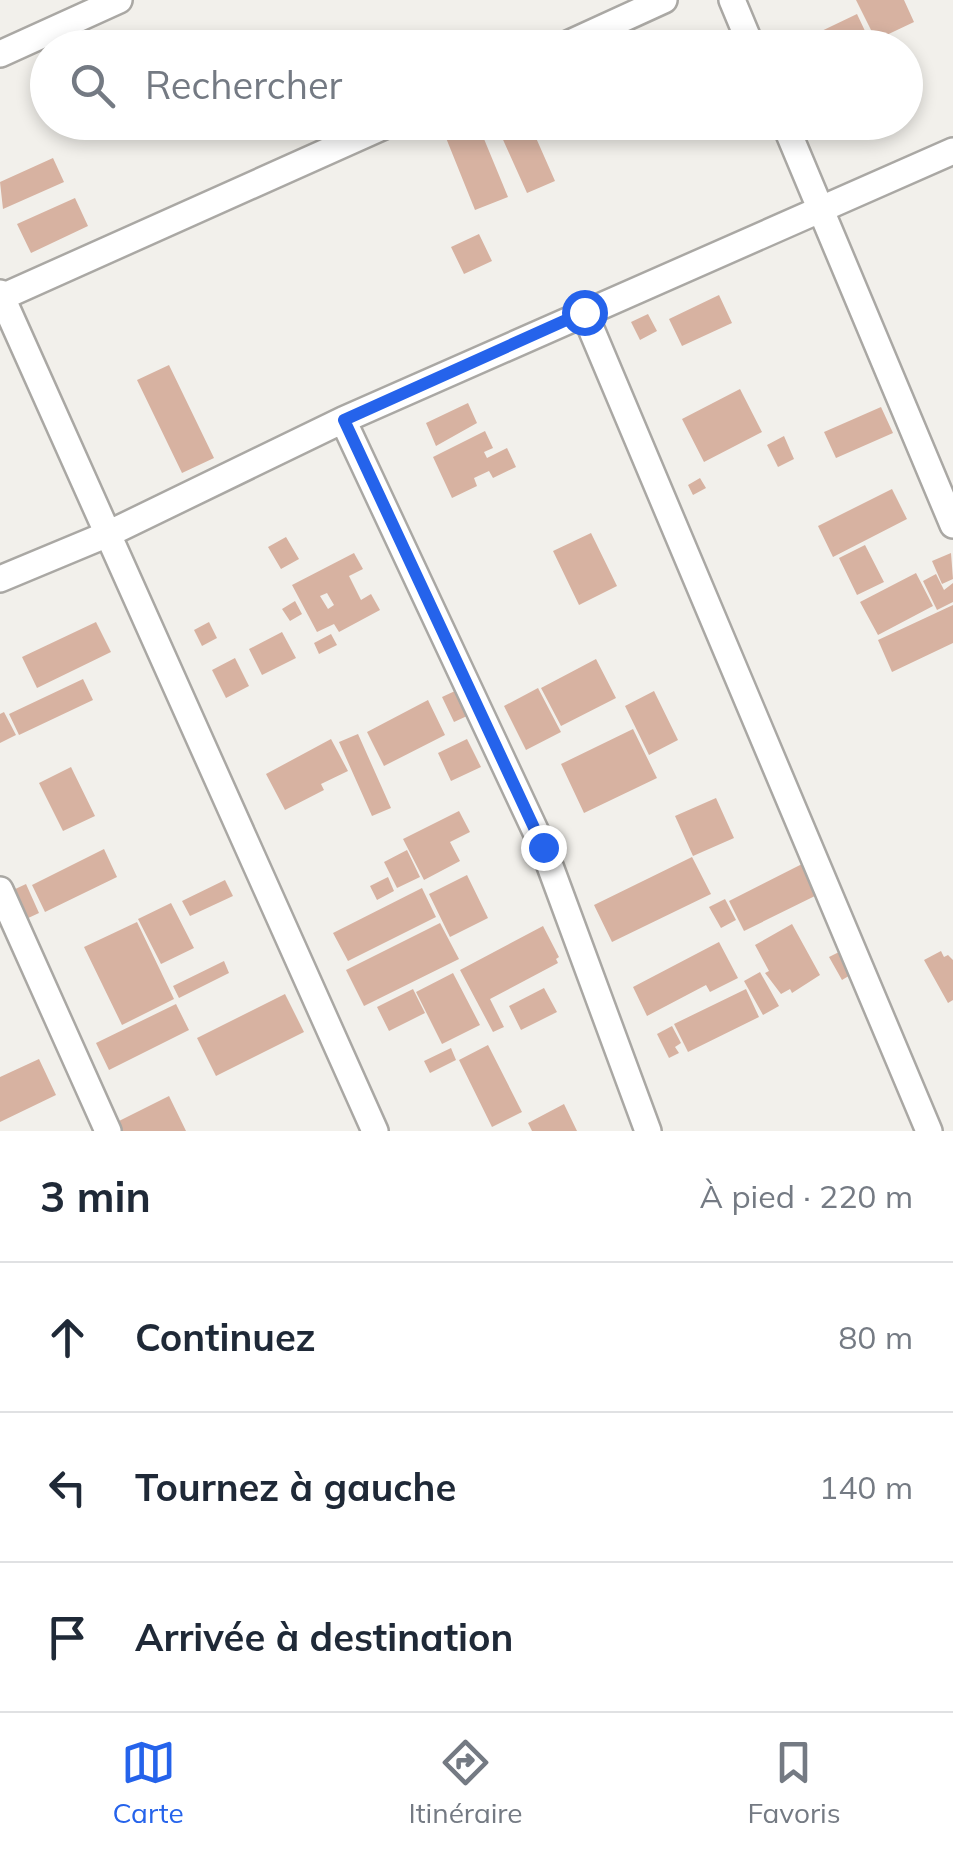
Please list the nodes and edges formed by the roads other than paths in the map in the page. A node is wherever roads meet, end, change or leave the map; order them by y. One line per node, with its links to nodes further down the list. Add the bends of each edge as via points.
1 (120, 0): 4 (street)
2 (664, 0): 5 (street)
3 (732, 0): 6 (street)
4 (53, 30)
5 (598, 30)
6 (744, 30)
7 (30, 40): 8 (street)
8 (0, 54)
9 (352, 140): 13 (street)
10 (792, 140): 12 (street)
11 (953, 151): 12 (street)
12 (820, 208): 14 (street); 16 (street)
13 (0, 296): 17 (street)
14 (584, 312): 15 (street); 23 (street)
15 (344, 420): 17 (street); 22 (street, via 543,847)
16 (953, 525)
17 (108, 534): 18 (street); 21 (street)
18 (0, 579)
19 (0, 890): 20 (street)
20 (108, 1131)
21 (375, 1131)
22 (648, 1131)
23 (929, 1131)

